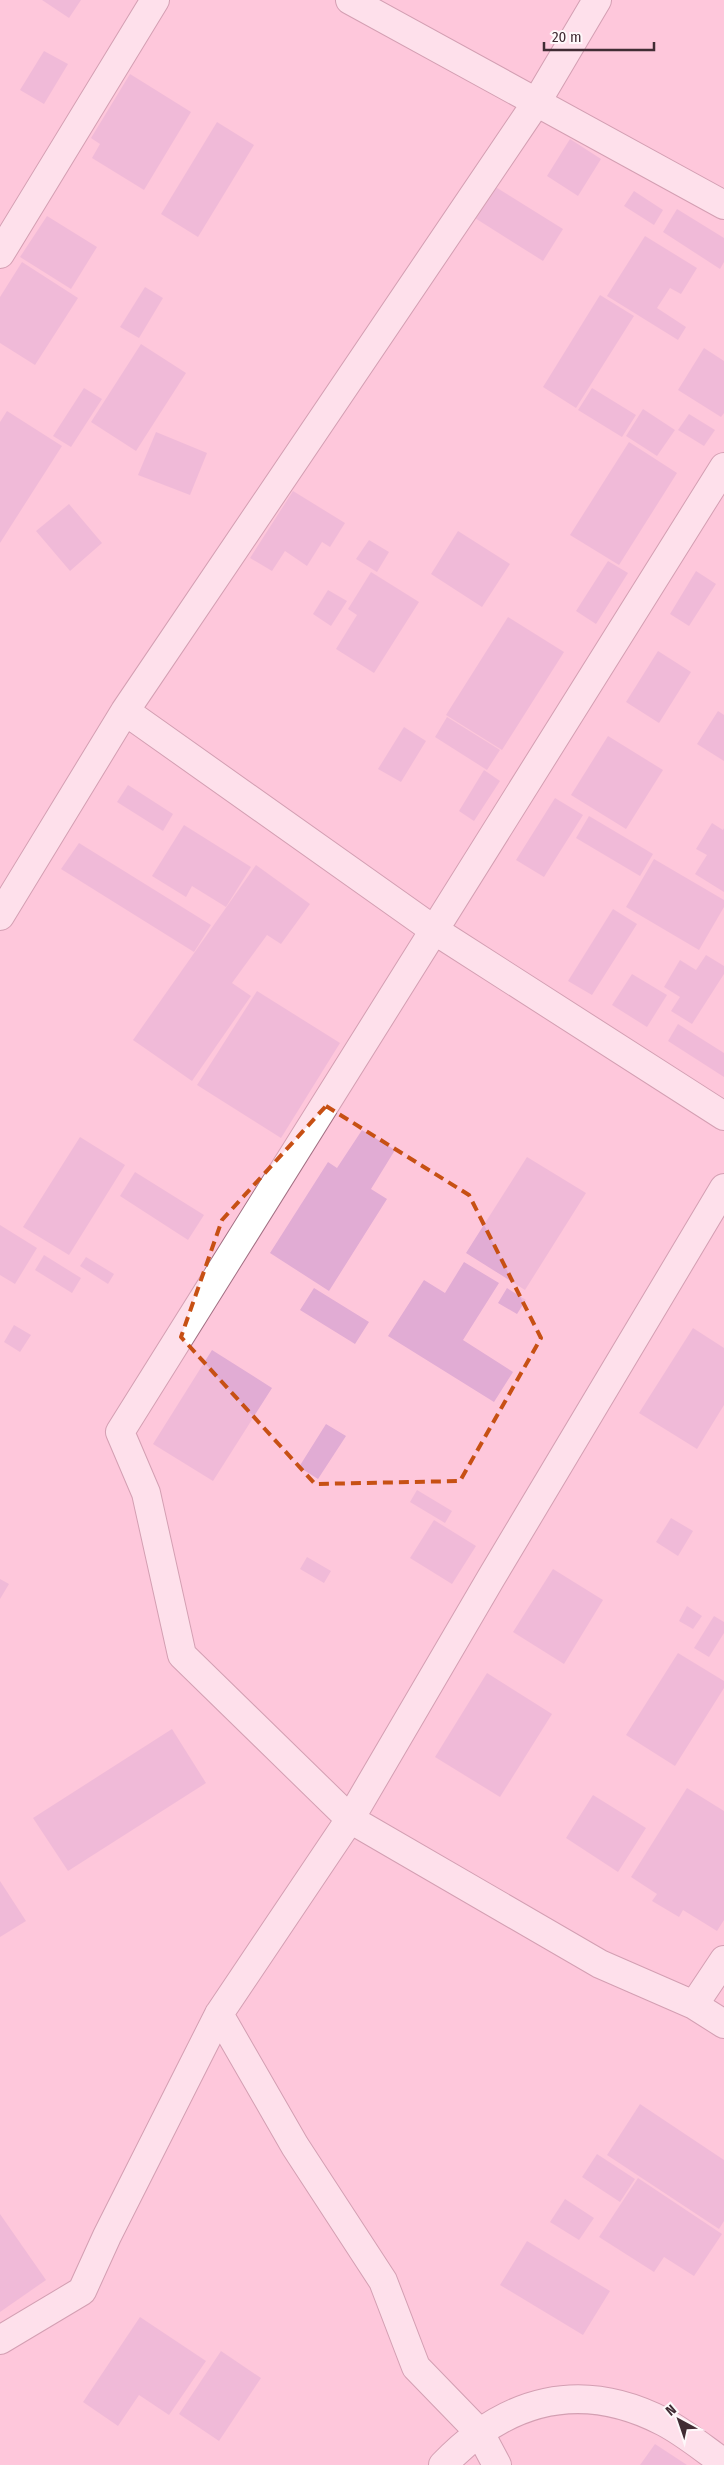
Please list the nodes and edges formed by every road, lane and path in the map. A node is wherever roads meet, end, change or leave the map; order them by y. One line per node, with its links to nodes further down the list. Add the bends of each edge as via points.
1 (155, 0): 6 (street)
2 (350, 0): 4 (street)
3 (597, 0): 4 (street)
4 (536, 103): 5 (street); 8 (street)
5 (724, 205)
6 (0, 254)
7 (724, 467): 10 (street)
8 (125, 711): 9 (street); 10 (street)
9 (0, 916)
10 (434, 930): 11 (street); 13 (street, via 120,1432 146,1492 182,1655)
11 (724, 1116)
12 (724, 1188): 13 (street)
13 (350, 1820): 15 (street, via 600,1964); 16 (street)
14 (724, 1960): 15 (street)
15 (694, 2005): 17 (street)
16 (219, 2014): 18 (street, via 82,2292); 19 (street, via 295,2146 383,2281 416,2366)
17 (724, 2024)
18 (0, 2340)
19 (480, 2433): 20 (street, via 520,2410 548,2402 580,2398 613,2401 664,2422); 21 (street); 22 (street)
20 (724, 2462)
21 (443, 2465)
22 (497, 2465)

